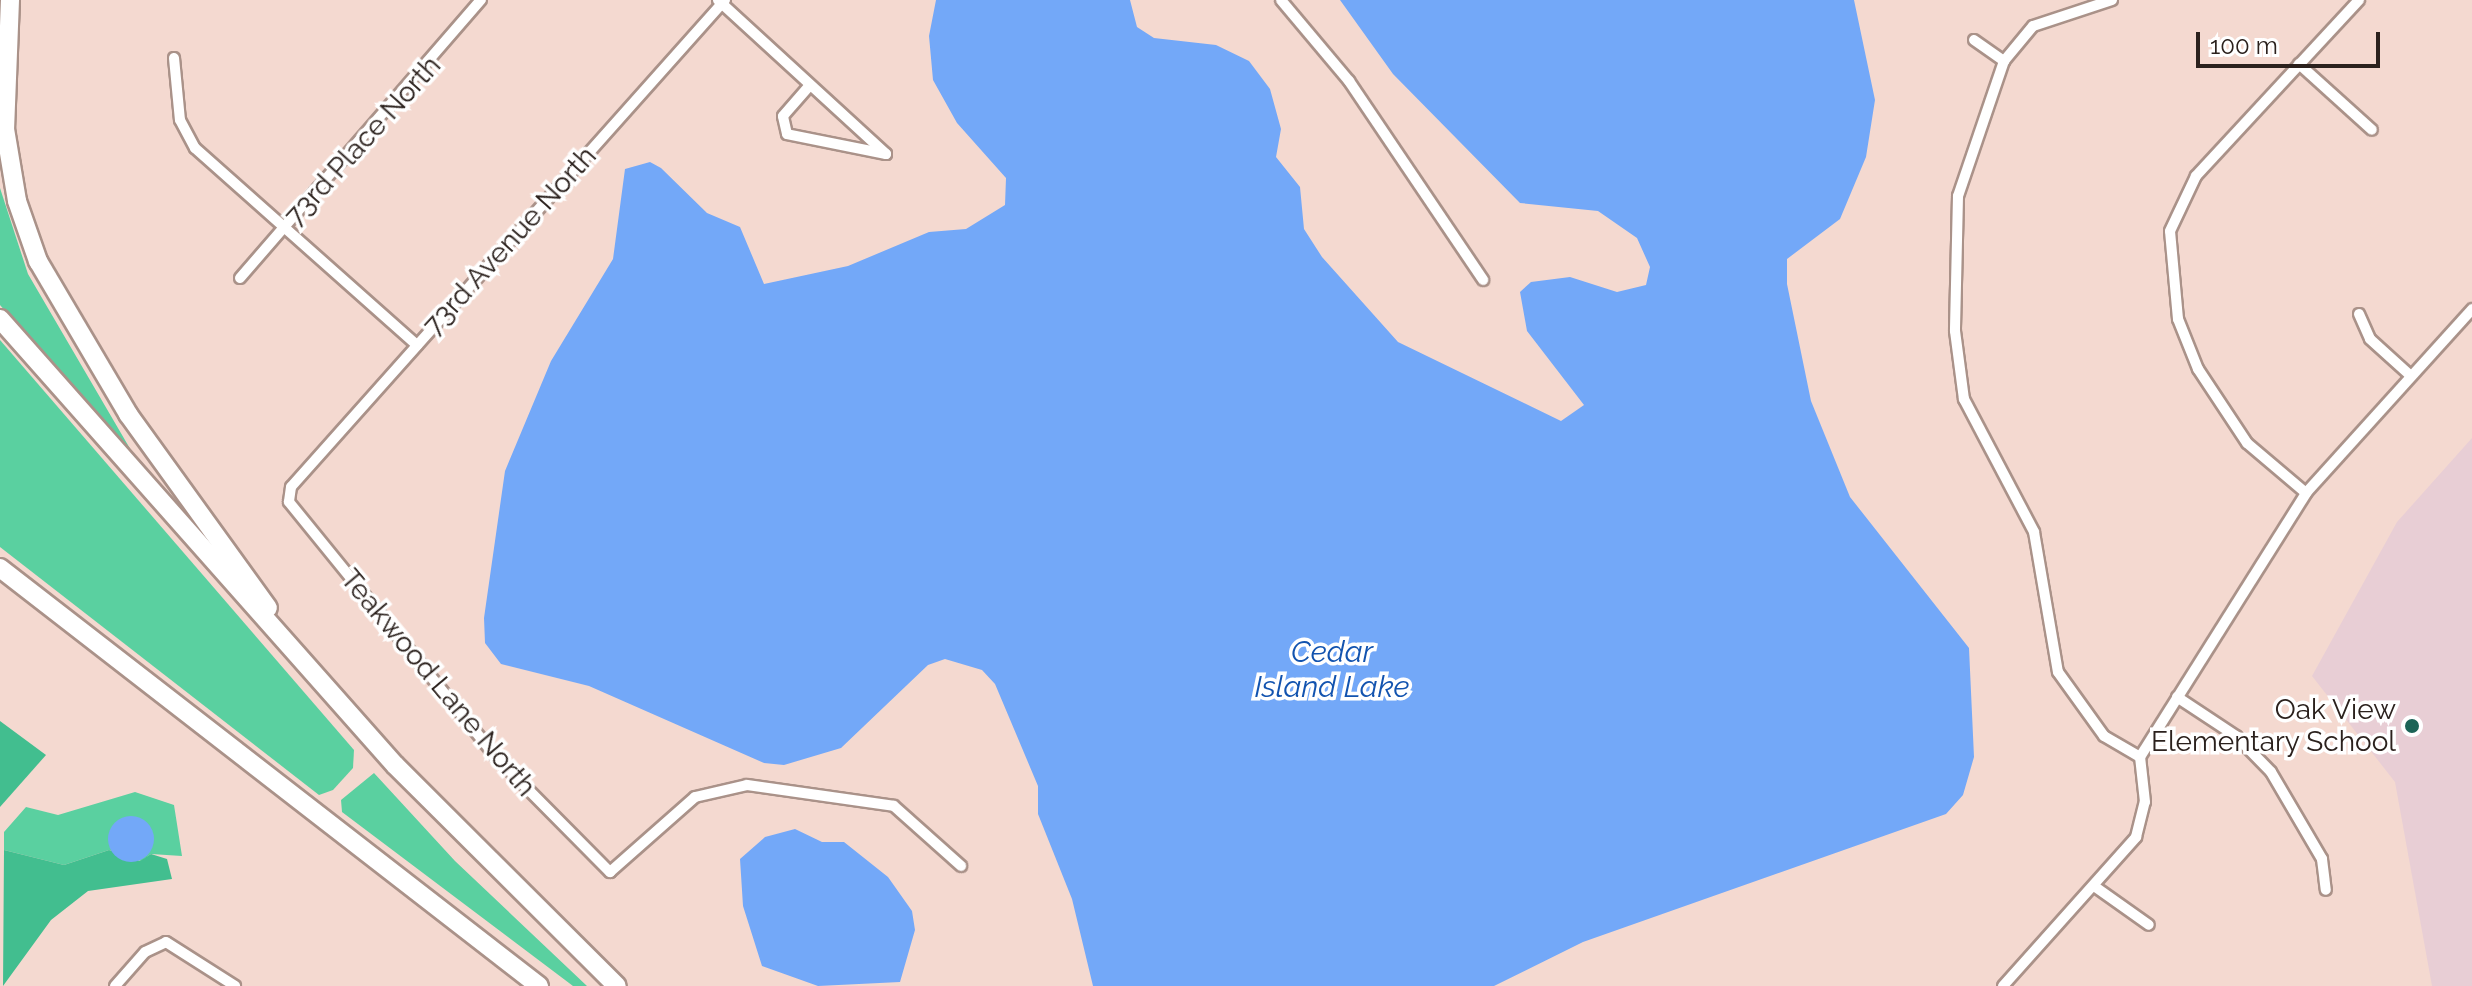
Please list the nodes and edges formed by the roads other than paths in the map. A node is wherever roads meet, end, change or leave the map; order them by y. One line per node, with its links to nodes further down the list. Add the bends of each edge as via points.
1 (10, 0): 24 (highway, via 5,129 17,201 38,261 165,470)
2 (481, 0): 13 (street, 73rd Place North)
3 (1281, 0): 15 (street, via 1349,81)
4 (2112, 0): 9 (street, via 2033,26)
5 (2359, 0): 10 (street)
6 (721, 1): 11 (street); 19 (street, 73rd Avenue North)
7 (1974, 40): 9 (street)
8 (174, 58): 13 (street, via 186,135)
9 (2004, 61): 26 (street, via 1958,196 1957,368 1976,429 2034,532 2058,672 2104,736)
10 (2299, 64): 12 (street); 22 (street, via 2182,195 2170,255 2178,319 2198,369 2247,443)
11 (810, 85): 11 (street, via 783,116 787,134 886,154)
12 (2372, 130)
13 (285, 228): 14 (street, 73rd Place North); 19 (street)
14 (240, 278)
15 (1483, 280)
16 (2472, 309): 20 (street)
17 (2359, 314): 20 (street, via 2370,339)
18 (0, 319): 24 (highway)
19 (417, 345): 21 (street, 73rd Avenue North)
20 (2411, 376): 22 (street)
21 (295, 482): 27 (street, Teakwood Lane North, via 289,502 368,604 499,760 610,872 621,870 695,797 747,785 894,806)
22 (2306, 493): 25 (street)
23 (0, 568): 33 (highway)
24 (329, 691): 34 (highway, via 485,862)
25 (2177, 697): 26 (street); 29 (street, via 2236,736 2271,772 2322,859)
26 (2140, 757): 28 (street, via 2140,828)
27 (961, 866)
28 (2094, 886): 30 (street); 35 (street)
29 (2326, 890)
30 (2149, 925)
31 (115, 986): 32 (street, via 145,952 166,942)
32 (235, 986)
33 (539, 986)
34 (617, 986)
35 (2003, 986)

